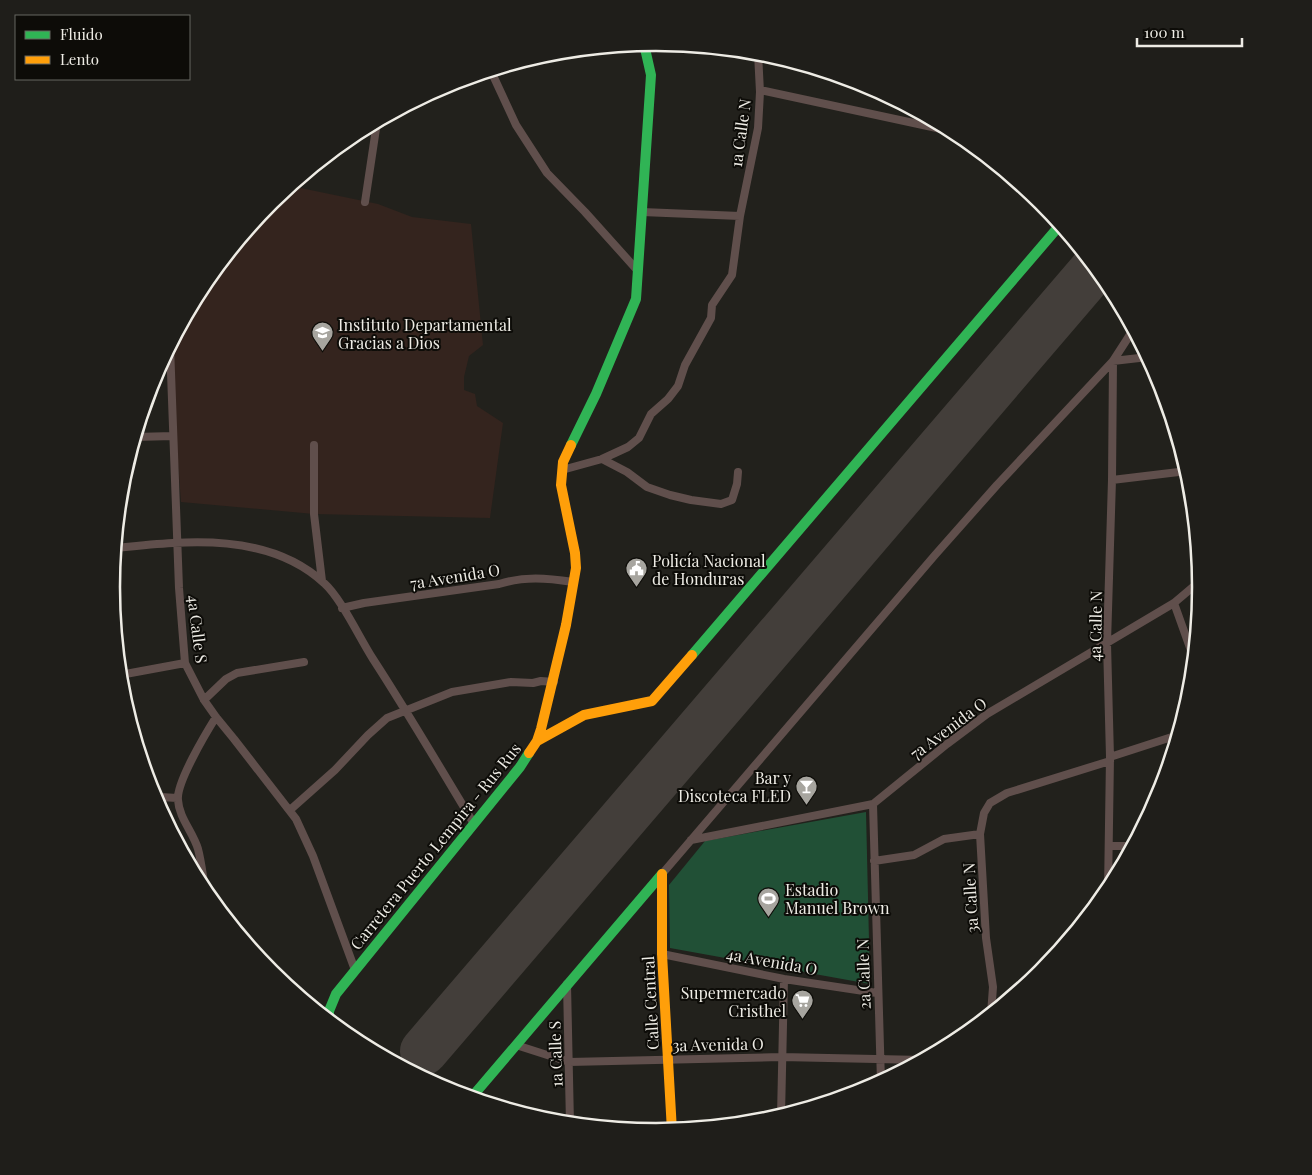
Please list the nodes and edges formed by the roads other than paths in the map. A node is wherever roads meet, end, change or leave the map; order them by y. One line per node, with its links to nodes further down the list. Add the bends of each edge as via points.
1 (646, 51): 8 (street, Carretera Puerto Lempira - Rus Rus, via 651,75)
2 (759, 62): 4 (street, 1a Calle N)
3 (494, 77): 11 (street, via 516,125 547,173)
4 (760, 90): 5 (street); 9 (street, 1a Calle N, via 758,128)
5 (929, 126)
6 (376, 131): 7 (street)
7 (365, 202)
8 (642, 212): 9 (street); 11 (street, Carretera Puerto Lempira - Rus Rus)
9 (740, 216): 19 (street, 1a Calle N, via 732,275 712,305 711,318 685,365 678,386 651,414 639,438)
10 (1056, 230): 41 (street, via 652,701 584,715)
11 (638, 271): 20 (street, Carretera Puerto Lempira - Rus Rus, via 636,300 629,319)
12 (1129, 336): 15 (street)
13 (1141, 358): 15 (street)
14 (170, 360): 16 (street, 4a Calle S)
15 (1113, 362): 23 (street, 4a Calle N); 49 (street, via 941,548)
16 (173, 436): 17 (street); 24 (street, 4a Calle S)
17 (142, 437)
18 (314, 445): 26 (street, via 314,514)
19 (602, 459): 20 (street, 1a Calle N); 21 (street, via 647,486 691,500 721,504 732,500)
20 (562, 470): 27 (street, Carretera Puerto Lempira - Rus Rus, via 575,553)
21 (738, 472)
22 (1179, 472): 23 (street)
23 (1112, 480): 31 (street, 4a Calle N)
24 (177, 541): 25 (street); 26 (street, via 263,550 289,560); 34 (street, 4a Calle S)
25 (121, 547)
26 (322, 581): 30 (street)
27 (573, 582): 30 (street, 7a Avenida O, via 544,578 514,579); 36 (street, Carretera Puerto Lempira - Rus Rus)
28 (1192, 588): 29 (street, 7a Avenida O)
29 (1174, 603): 31 (street, 7a Avenida O); 32 (street)
30 (342, 608): 38 (street)
31 (1107, 643): 42 (street, 4a Calle N); 45 (street, 7a Avenida O, via 987,714)
32 (1189, 645)
33 (304, 662): 37 (street, via 237,673)
34 (185, 663): 35 (street); 37 (street, 4a Calle S)
35 (127, 674)
36 (554, 682): 38 (street, via 511,682 452,692); 41 (street, Carretera Puerto Lempira - Rus Rus)
37 (204, 700): 39 (street, 4a Calle S)
38 (406, 710): 46 (street, via 387,718 336,770); 47 (street)
39 (216, 717): 44 (street, via 199,744); 46 (street, 4a Calle S)
40 (1171, 738): 42 (street, 3a Calle N)
41 (536, 741): 47 (street, Carretera Puerto Lempira - Rus Rus, via 520,767)
42 (1110, 759): 48 (street, 3a Calle N, via 1007,793 990,803 984,813); 50 (street, 4a Calle N)
43 (163, 797): 44 (street)
44 (177, 798): 53 (street, via 180,812 198,848)
45 (873, 804): 49 (street, 7a Avenida O); 52 (street, 2a Calle N)
46 (290, 810): 57 (street, 4a Calle S, via 313,856)
47 (474, 824): 57 (street, Carretera Puerto Lempira - Rus Rus)
48 (980, 834): 52 (street, via 944,839 914,855); 61 (street, 3a Calle N, via 986,938 993,987)
49 (691, 840): 54 (street)
50 (1109, 846): 51 (street); 55 (street, 4a Calle N)
51 (1125, 846)
52 (874, 861): 60 (street, 2a Calle N)
53 (202, 873)
54 (662, 874): 56 (street, Calle Central); 59 (street)
55 (1108, 875)
56 (662, 954): 58 (street, 4a Avenida O); 65 (street, Calle Central)
57 (355, 970): 62 (street, Carretera Puerto Lempira - Rus Rus, via 333,999)
58 (784, 979): 60 (street, 4a Avenida O); 64 (street)
59 (567, 984): 63 (street); 68 (street, 1a Calle S)
60 (877, 993): 66 (street, 2a Calle N)
61 (992, 1005)
62 (329, 1012)
63 (516, 1045): 68 (street, 3a Avenida O); 70 (street)
64 (781, 1057): 65 (street, 3a Avenida O); 66 (street, 3a Avenida O); 71 (street)
65 (667, 1059): 68 (street, 3a Avenida O); 73 (street, Calle Central)
66 (880, 1060): 67 (street, 3a Avenida O); 69 (street, 2a Calle N)
67 (908, 1060)
68 (569, 1062): 72 (street, 1a Calle S)
69 (881, 1074)
70 (476, 1092)
71 (781, 1108)
72 (570, 1116)
73 (671, 1124)

